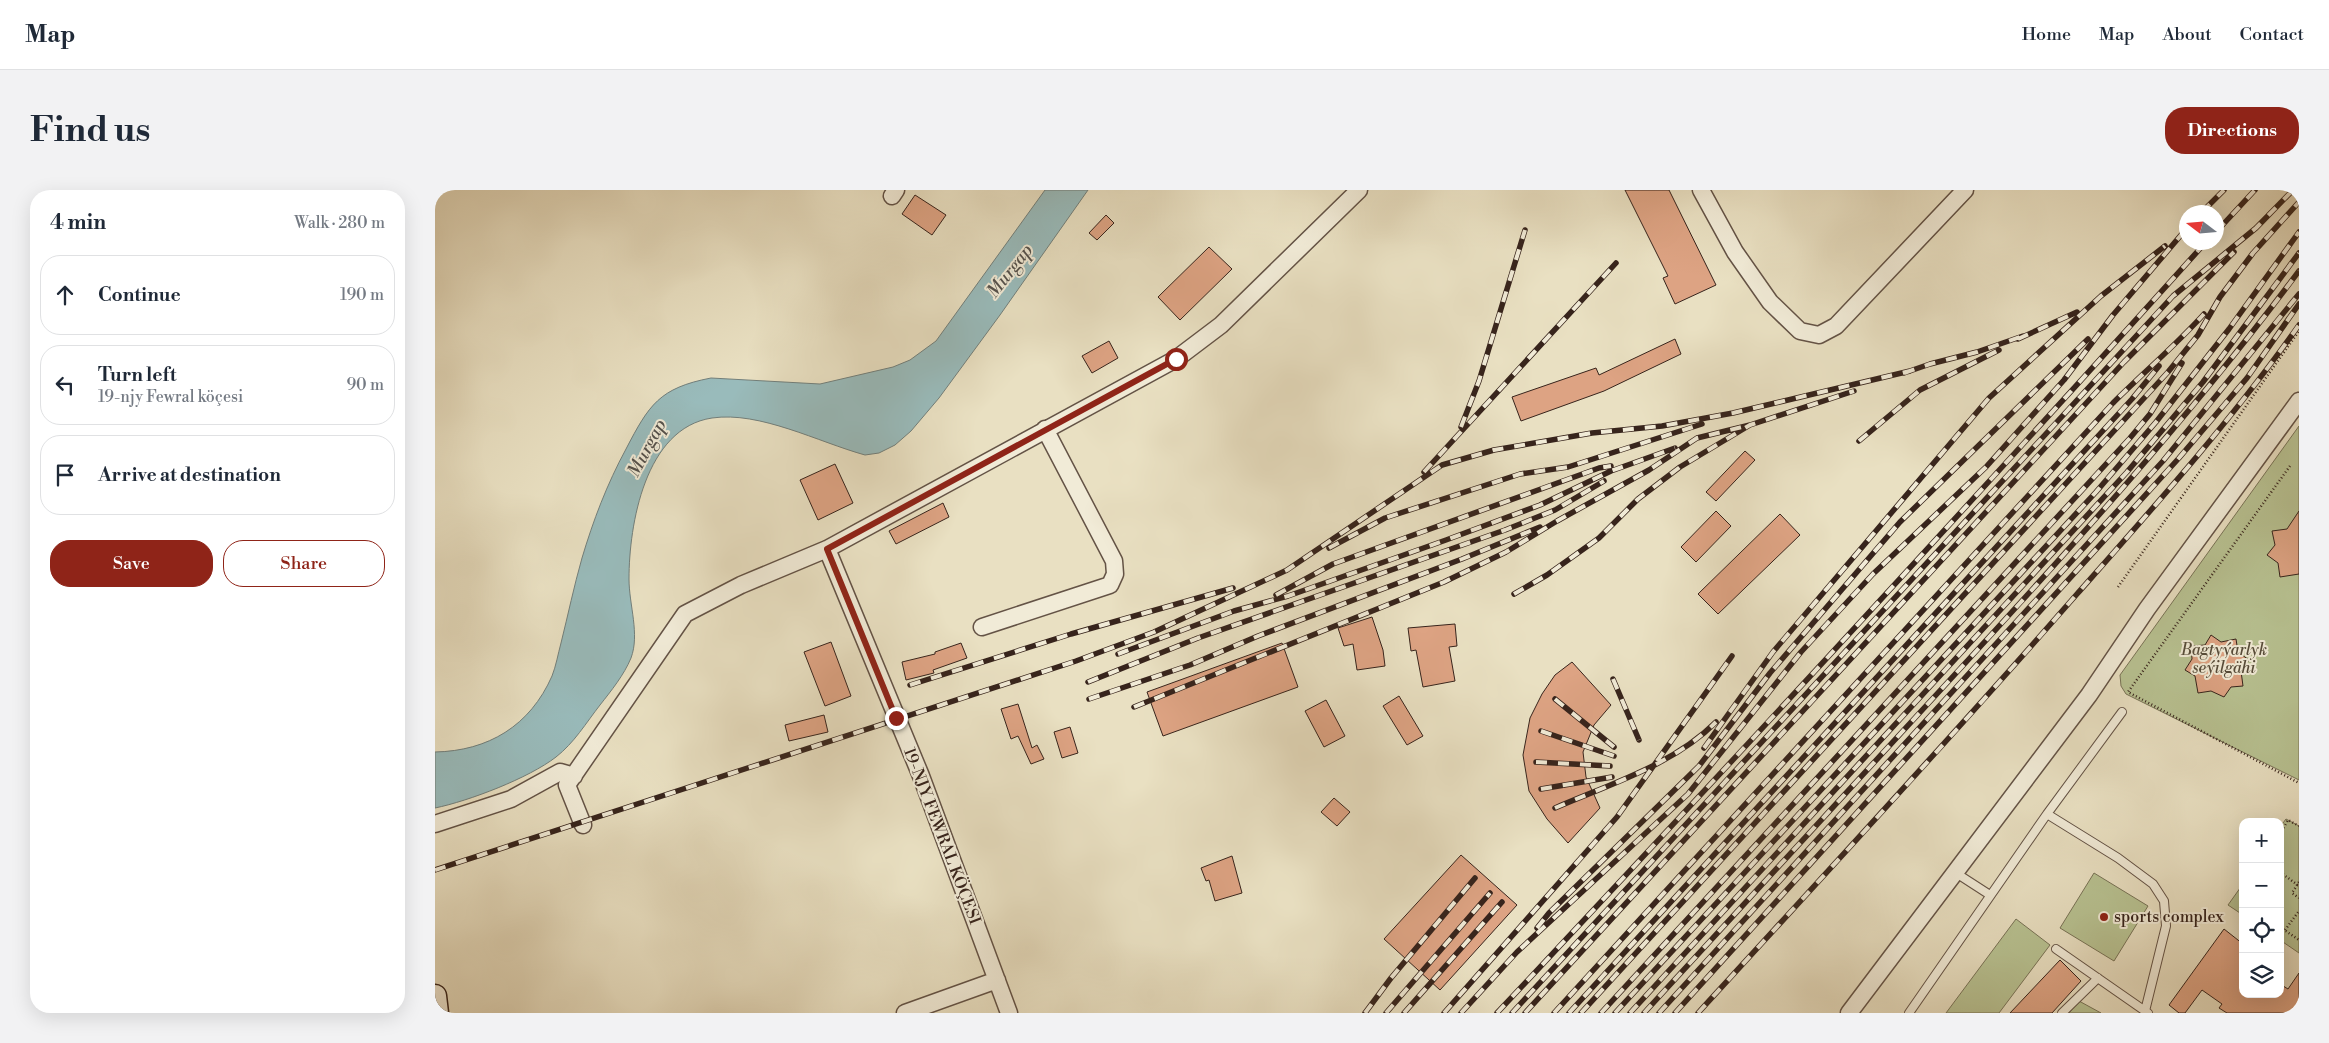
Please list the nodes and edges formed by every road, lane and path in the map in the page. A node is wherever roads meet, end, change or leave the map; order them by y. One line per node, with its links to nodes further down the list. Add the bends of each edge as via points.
1 (1359, 190): 6 (street, via 1221,324 1176,359)
2 (1701, 190): 3 (street, via 1735,252 1770,302 1801,331 1819,335 1836,326)
3 (1965, 190)
4 (2299, 331): 9 (path)
5 (2299, 400): 19 (street, via 2147,609 2089,695)
6 (1045, 429): 8 (street); 10 (street, via 1114,561 1115,574 1110,585)
7 (2290, 466): 13 (path, via 2128,692)
8 (827, 549): 12 (street, via 741,585 685,614); 29 (street, 19-NJY FEWRAL KÖÇESI, via 921,776)
9 (2118, 587)
10 (982, 627)
11 (2122, 712): 14 (lane)
12 (574, 776): 15 (street, via 560,772 511,799); 16 (street, via 567,785)
13 (2299, 783)
14 (2047, 814): 22 (lane); 31 (lane, via 2153,884 2164,901 2166,926)
15 (435, 824)
16 (583, 825)
17 (2299, 826): 18 (path, via 2288,820)
18 (2284, 827)
19 (1956, 873): 22 (lane); 35 (street)
20 (2284, 875): 21 (path)
21 (2298, 884): 23 (path, via 2292,893)
22 (1991, 895): 36 (lane)
23 (2299, 898)
24 (2299, 911): 25 (path)
25 (2285, 930): 26 (path)
26 (2299, 940)
27 (2056, 948): 28 (lane)
28 (2098, 978): 31 (lane); 37 (lane)
29 (997, 980): 33 (street); 34 (street, 19-NJY FEWRAL KÖÇESI)
30 (435, 996): 32 (main road)
31 (2146, 1012)
32 (437, 1013)
33 (905, 1013)
34 (1009, 1013)
35 (1849, 1013)
36 (1909, 1013)
37 (2062, 1013)

